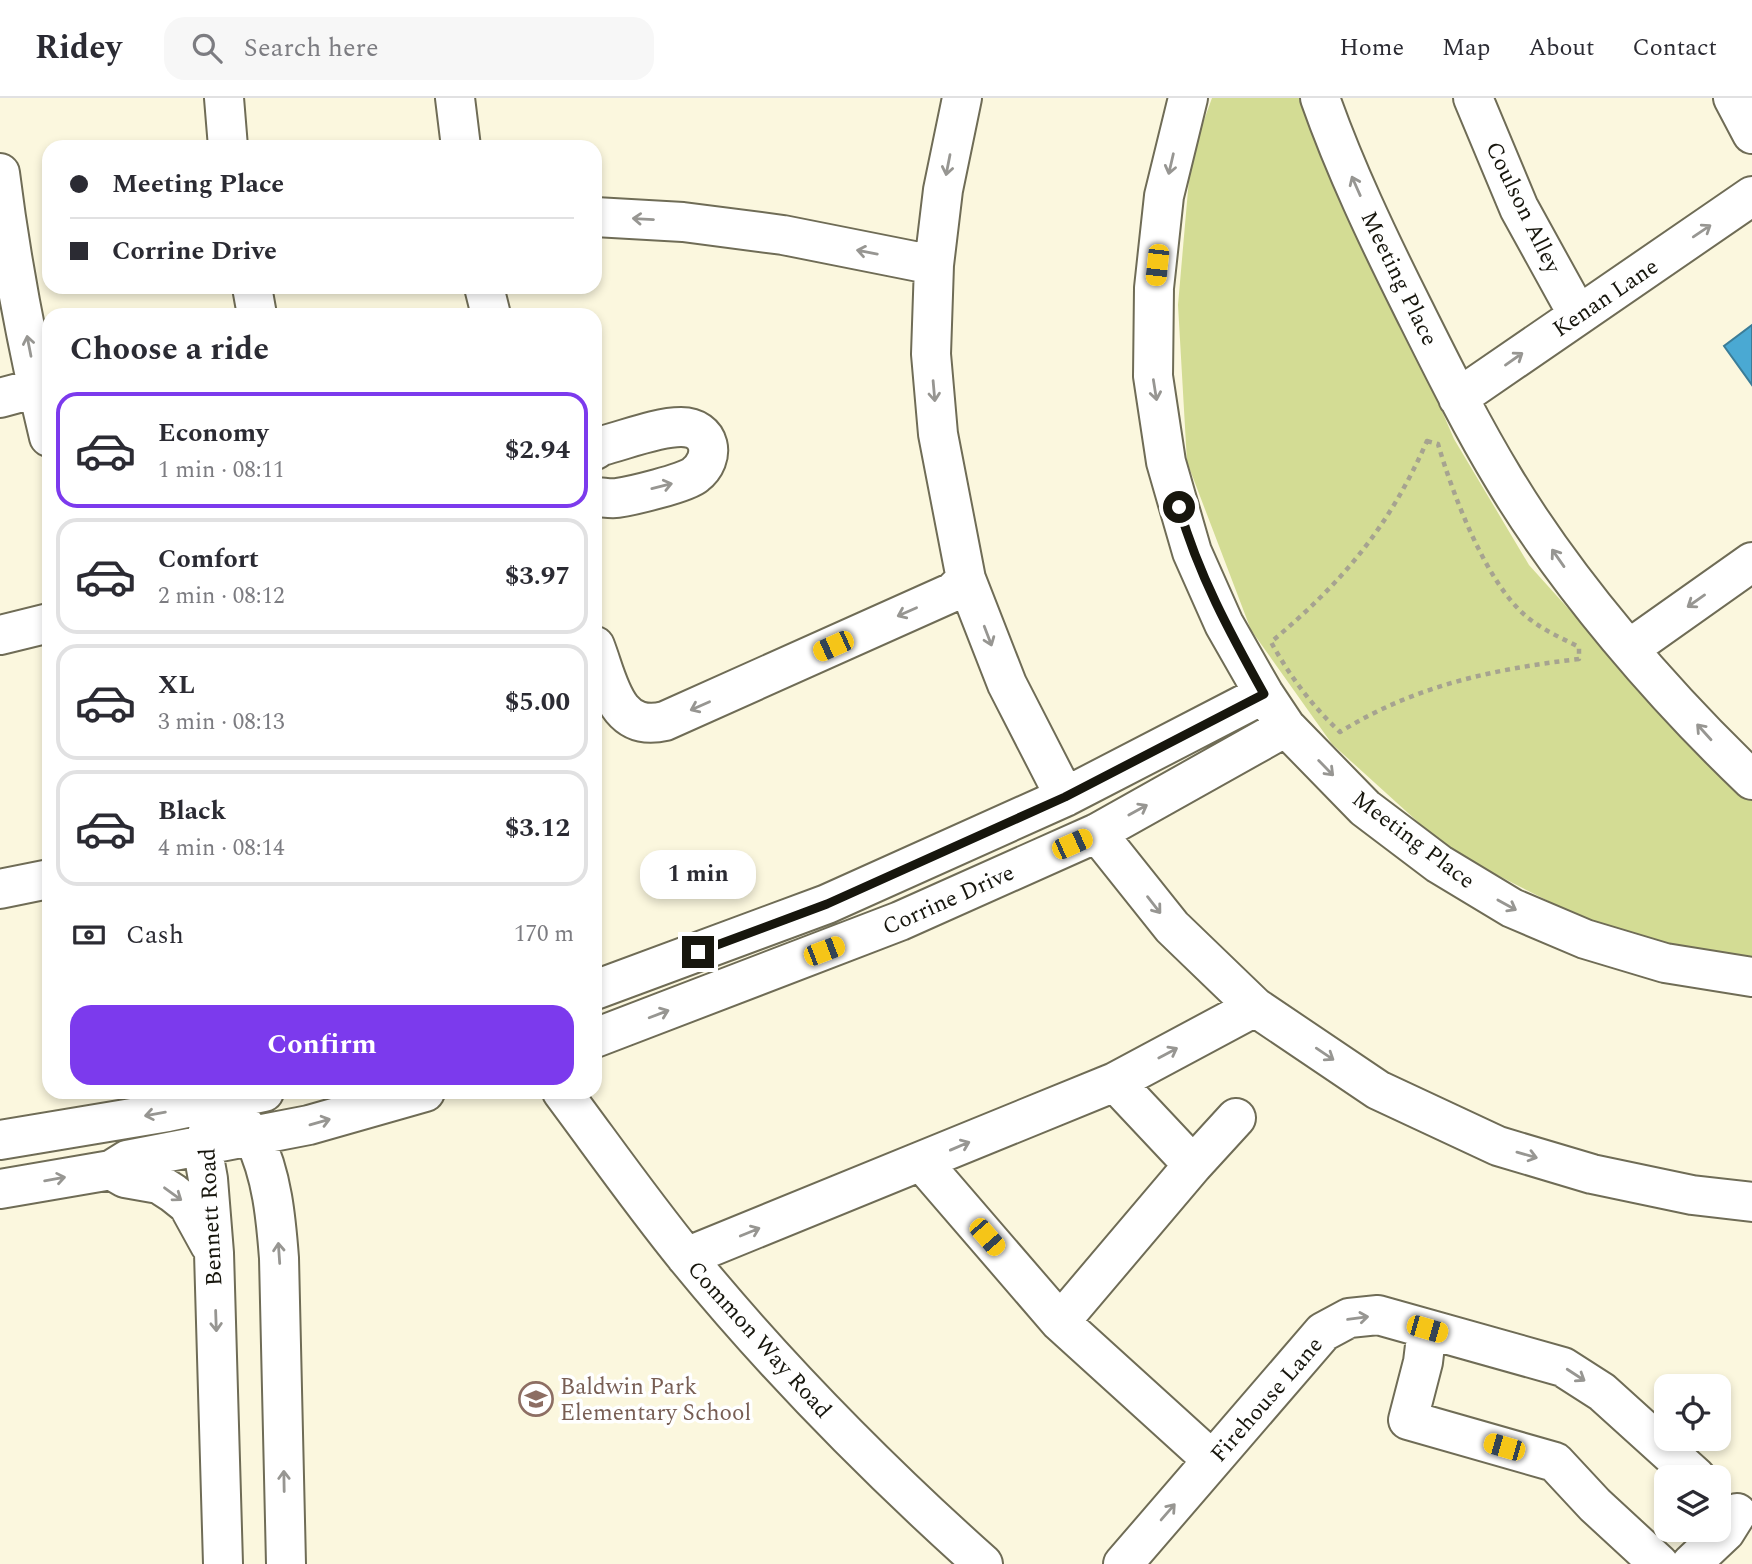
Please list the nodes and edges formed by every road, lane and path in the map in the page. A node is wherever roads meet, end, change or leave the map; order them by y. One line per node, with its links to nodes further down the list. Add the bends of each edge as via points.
1 (224, 98): 9 (street)
2 (455, 98): 10 (street)
3 (962, 98): 14 (street, one-way to 14, via 943,190)
4 (1320, 98): 18 (street, Meeting Place, one-way to 4, via 1382,245)
5 (1472, 98): 15 (street, Coulson Alley, via 1519,208)
6 (1733, 98): 8 (street)
7 (1177, 101): 29 (street, Meeting Place, one-way to 29, via 1154,288 1153,376 1166,462 1192,552 1224,624)
8 (1752, 134)
9 (227, 140)
10 (460, 140)
11 (0, 173): 16 (street, one-way to 11)
12 (1752, 197): 15 (street, Kenan Lane, one-way to 12)
13 (602, 217): 14 (street, one-way to 13, via 783,235)
14 (934, 265): 23 (street, one-way to 23, via 931,354 938,434)
15 (1578, 315): 18 (street, Kenan Lane, one-way to 15)
16 (37, 388): 17 (street); 19 (street)
17 (0, 398)
18 (1458, 398): 27 (street, Meeting Place, one-way to 18, via 1504,480)
19 (42, 408)
20 (602, 447): 21 (street, one-way to 20, via 615,498 688,480 703,467 709,453 700,432 683,427)
21 (602, 497)
22 (1748, 572): 27 (street, one-way to 27)
23 (966, 579): 28 (street, one-way to 28, via 953,592 652,724 639,723 622,711); 33 (street, one-way to 33, via 1007,684)
24 (42, 625): 25 (street)
25 (0, 635)
26 (1271, 642): 31 (path, via 1353,563 1392,511 1427,441 1438,444 1457,503 1490,568 1524,615 1579,647 1579,659 1467,677 1415,694)
27 (1629, 649): 32 (street, Meeting Place, one-way to 27)
28 (602, 663)
29 (1264, 694): 30 (street, Meeting Place); 33 (street, Corrine Drive)
30 (1286, 727): 34 (street, Corrine Drive, one-way to 30); 37 (street, Meeting Place, one-way to 37, via 1365,808 1439,864 1513,908 1585,939 1665,963)
31 (1339, 732)
32 (1752, 780)
33 (1065, 797): 38 (street, Corrine Drive, via 827,904)
34 (1097, 833): 39 (street, one-way to 39, via 1172,927); 40 (street, Corrine Drive, one-way to 34, via 901,921)
35 (42, 880): 36 (street)
36 (0, 888)
37 (1752, 977)
38 (602, 987)
39 (1255, 1007): 41 (street, one-way to 39); 54 (street, one-way to 54, via 1378,1090 1498,1146 1592,1174)
40 (602, 1035)
41 (1115, 1082): 50 (street, one-way to 41); 51 (street)
42 (227, 1099): 45 (street)
43 (401, 1099): 47 (street, one-way to 43)
44 (567, 1099): 56 (street, Common Way Road)
45 (222, 1100): 47 (street, Bennett Road); 48 (street, one-way to 48); 49 (street, Bennett Road)
46 (1236, 1118): 51 (street)
47 (253, 1137): 49 (street); 63 (street, Bennett Road, one-way to 47, via 279,1258 270,1191)
48 (0, 1140)
49 (202, 1146): 52 (street, via 127,1160); 55 (street, Bennett Road)
50 (922, 1162): 56 (street, one-way to 50); 57 (street)
51 (1193, 1165): 57 (street)
52 (111, 1170): 53 (street, one-way to 52); 55 (street, one-way to 55, via 125,1178 159,1184 188,1205)
53 (0, 1189)
54 (1734, 1199)
55 (214, 1253): 62 (street, Bennett Road, one-way to 62)
56 (687, 1257): 64 (street, Common Way Road, via 789,1376)
57 (1060, 1322): 59 (street)
58 (1427, 1329): 59 (street, Firehouse Lane, one-way to 58, via 1323,1332 1349,1318 1378,1315); 60 (street, Firehouse Lane, one-way to 60, via 1563,1367 1602,1392); 66 (street, via 1408,1420 1555,1462)
59 (1212, 1460): 65 (street, Firehouse Lane, one-way to 59)
60 (1683, 1465)
61 (1736, 1513): 67 (street, via 1725,1532)
62 (223, 1564)
63 (286, 1564)
64 (983, 1564)
65 (1123, 1564)
66 (1659, 1564)
67 (1690, 1564)

